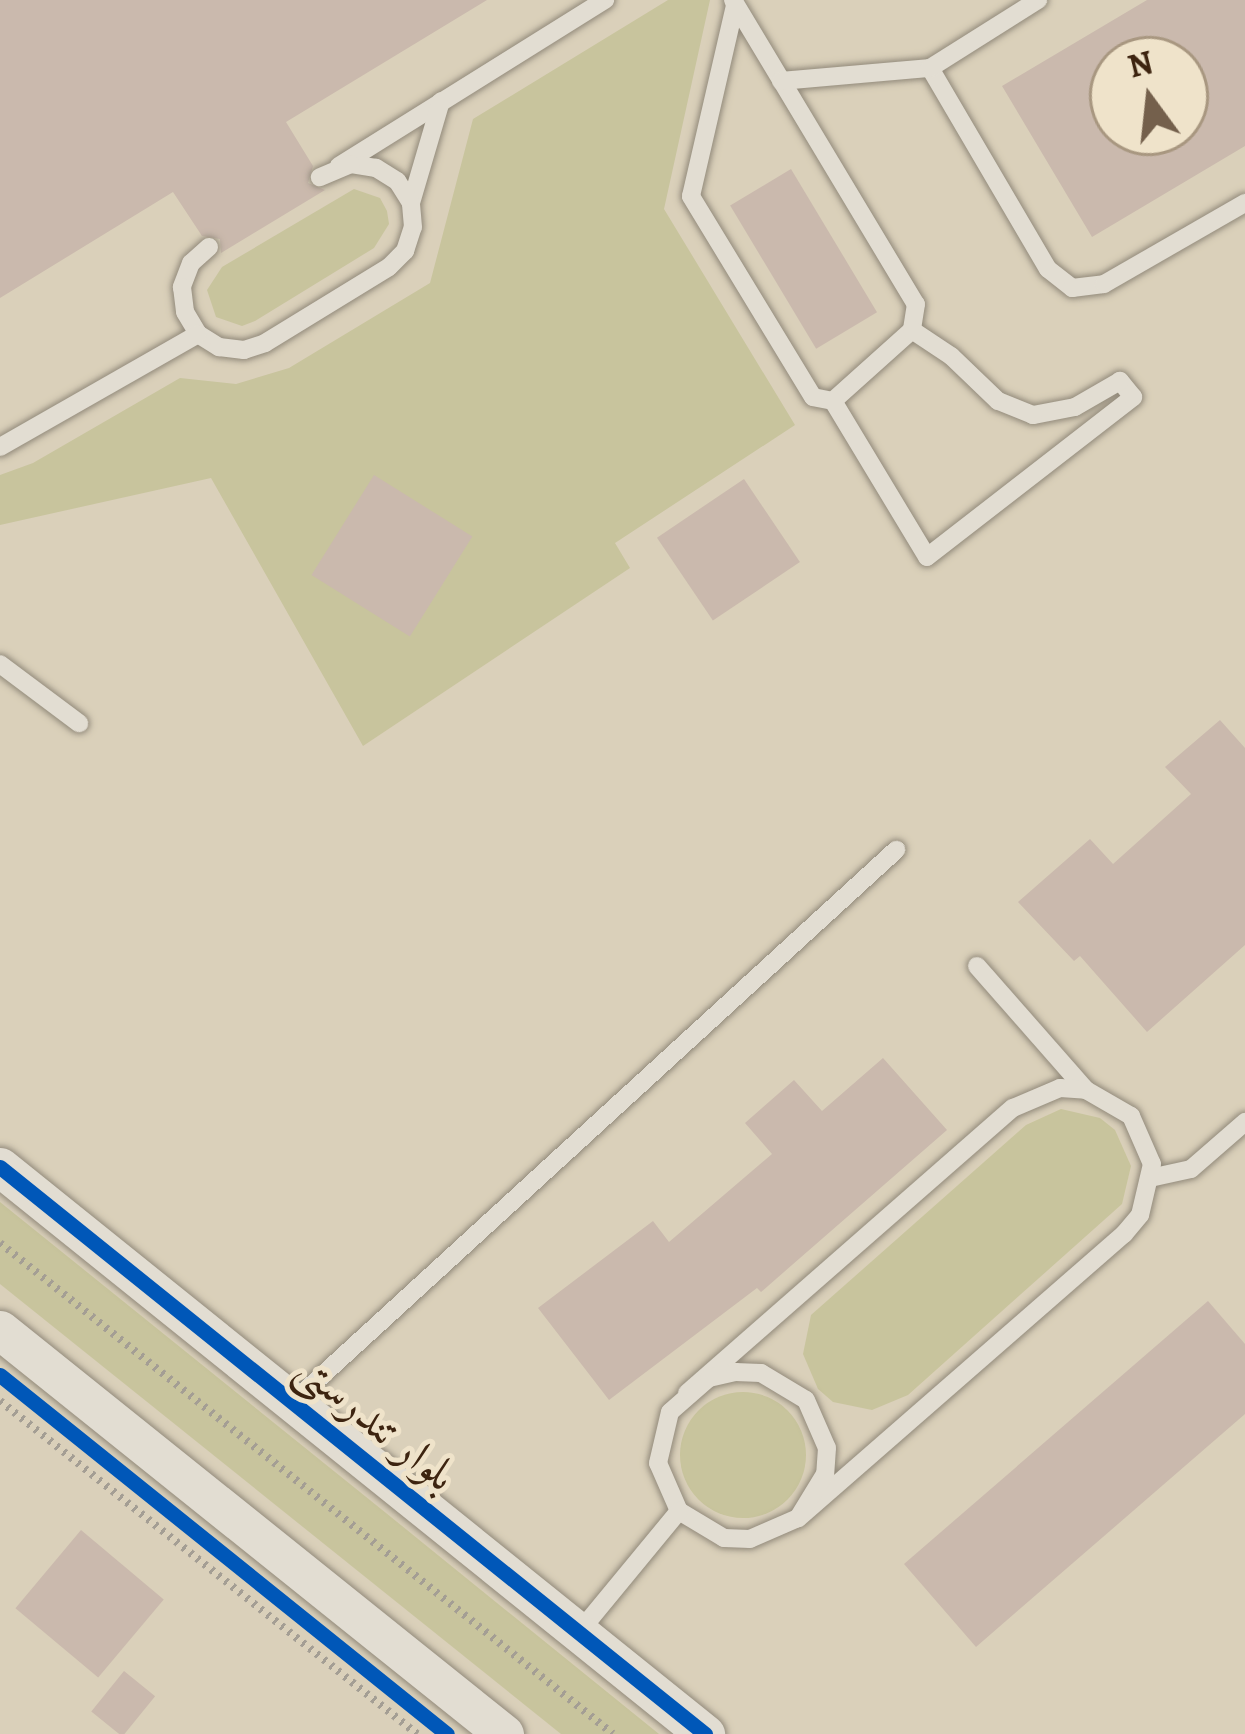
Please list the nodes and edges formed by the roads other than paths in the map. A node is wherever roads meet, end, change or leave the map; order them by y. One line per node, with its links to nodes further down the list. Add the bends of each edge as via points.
1 (605, 0): 6 (lane)
2 (1038, 0): 4 (lane)
3 (734, 2): 5 (lane); 12 (lane, via 691,196 813,397)
4 (930, 68): 5 (lane); 8 (lane, via 1048,269 1072,288 1104,284)
5 (781, 81): 10 (lane, via 916,304)
6 (441, 100): 7 (lane); 7 (lane, via 325,174 351,164 376,168)
7 (411, 203): 11 (lane, via 405,251 266,343 219,347)
8 (1245, 203)
9 (209, 247): 11 (lane, via 182,287)
10 (912, 330): 12 (lane); 12 (lane, via 998,401 1033,415 1075,407 1120,381 1133,397 928,557)
11 (198, 334): 13 (lane)
12 (833, 401)
13 (0, 448)
14 (0, 664): 15 (lane)
15 (79, 723)
16 (896, 850): 24 (lane)
17 (977, 965): 18 (lane)
18 (1086, 1090): 21 (lane, via 1131,1116 1145,1138); 23 (lane, via 1060,1088 1013,1108)
19 (1245, 1121): 21 (lane, via 1191,1169)
20 (0, 1167): 24 (street, بلوار تندرستی)
21 (1150, 1178): 26 (lane, via 1140,1215 1124,1234)
22 (0, 1330): 28 (street)
23 (687, 1393): 25 (lane, via 670,1412 658,1463); 26 (lane, via 709,1378 761,1373 806,1400 820,1422 826,1461 815,1498)
24 (293, 1402): 27 (street, بلوار تندرستی)
25 (679, 1511): 26 (lane, via 712,1533 750,1539); 27 (lane)
26 (798, 1519)
27 (580, 1631): 29 (street, بلوار تندرستی)
28 (504, 1734)
29 (705, 1734)

